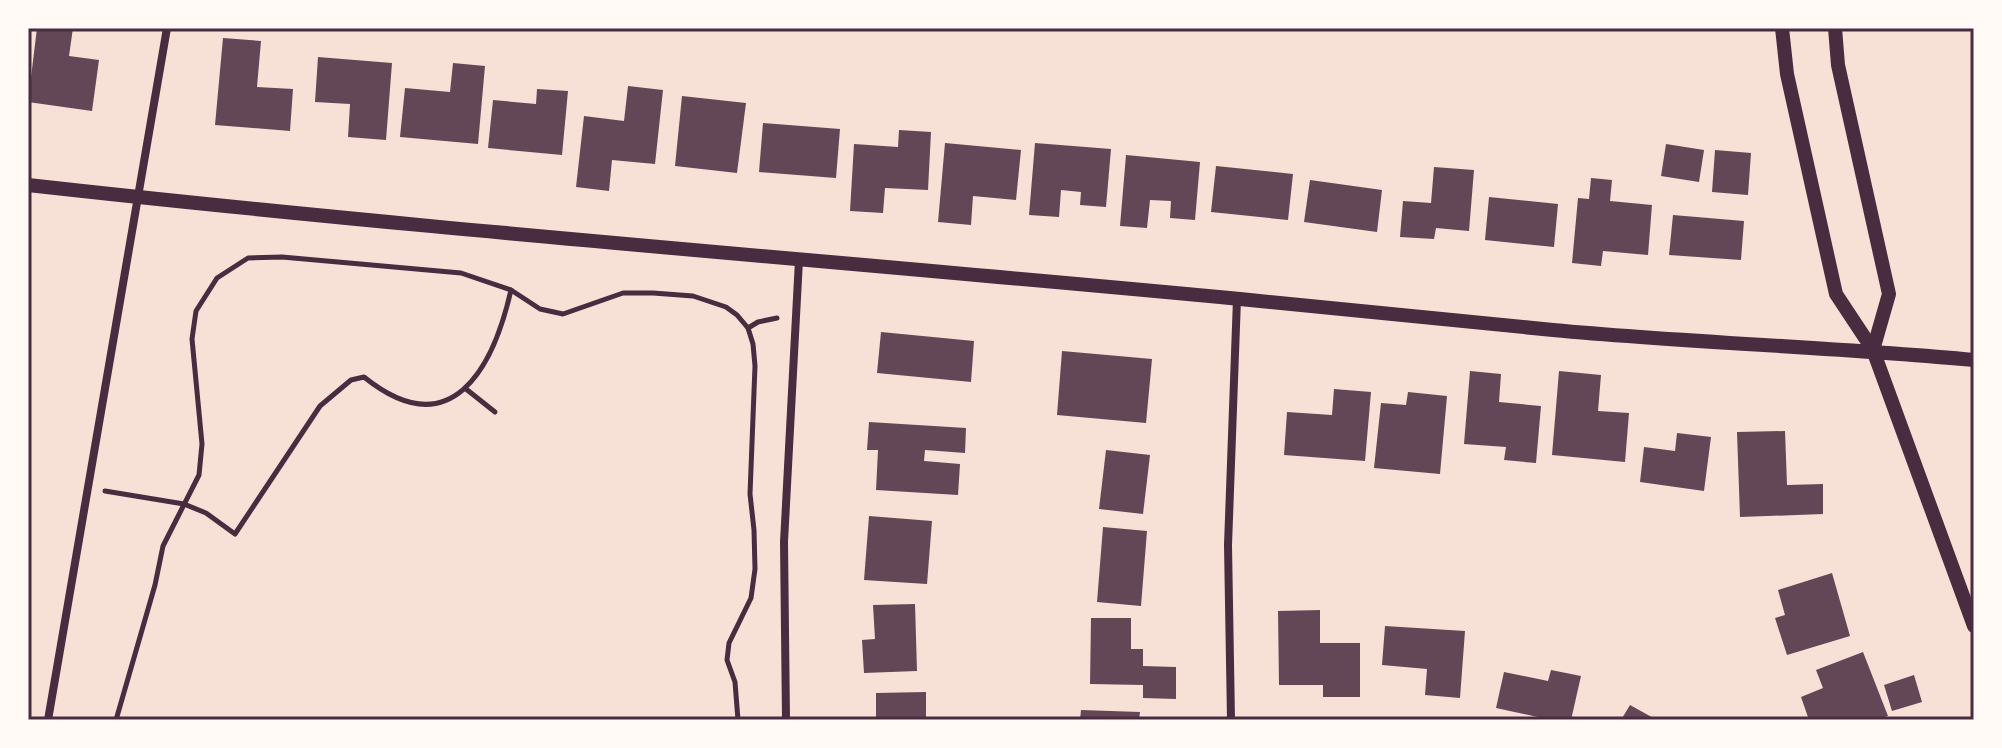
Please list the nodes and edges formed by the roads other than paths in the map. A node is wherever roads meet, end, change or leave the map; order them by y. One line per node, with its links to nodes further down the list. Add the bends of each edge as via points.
1 (167, 28): 5 (street)
2 (1782, 28): 8 (street, via 1787,74 1836,294)
3 (1835, 28): 8 (street, via 1838,65 1889,294)
4 (28, 185): 5 (street)
5 (136, 197): 6 (street); 11 (street)
6 (799, 260): 7 (street); 12 (street, via 784,542)
7 (1237, 299): 8 (street, via 1665,339); 13 (street, via 1228,545)
8 (1873, 350): 9 (street); 10 (street)
9 (1974, 360)
10 (1974, 626)
11 (48, 720)
12 (786, 720)
13 (1231, 720)

